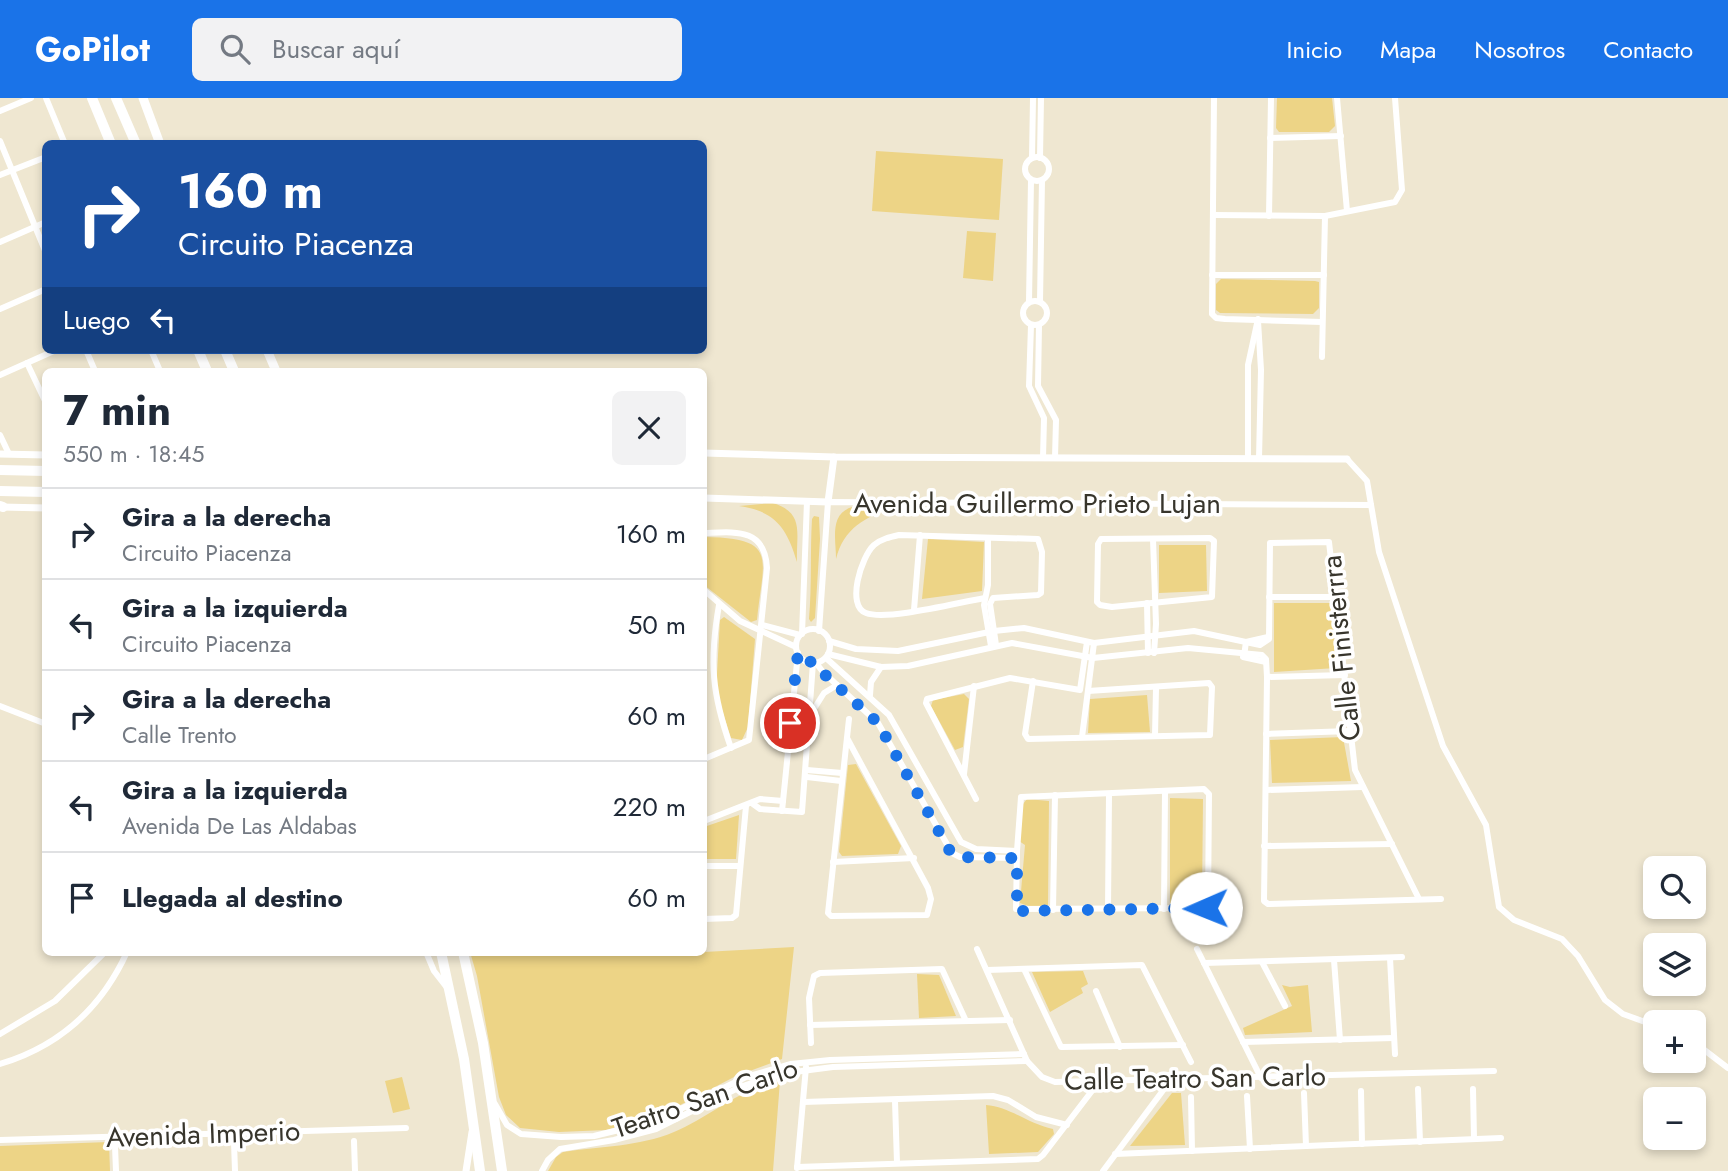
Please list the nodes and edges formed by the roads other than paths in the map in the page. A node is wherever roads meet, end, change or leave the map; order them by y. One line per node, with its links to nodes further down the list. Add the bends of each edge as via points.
1 (31, 98): 12 (street)
2 (46, 98): 16 (street)
3 (92, 98): 17 (main road)
4 (116, 98): 18 (main road)
5 (143, 98): 13 (main road)
6 (1033, 98): 22 (street)
7 (1041, 98): 22 (street)
8 (1214, 98): 29 (street)
9 (1271, 98): 15 (street)
10 (1337, 98): 14 (street)
11 (1395, 98): 28 (street, via 1400,198)
12 (0, 111)
13 (153, 121): 19 (main road); 20 (main road)
14 (1341, 136): 15 (street); 28 (street)
15 (1270, 138): 30 (street)
16 (63, 140)
17 (109, 140)
18 (134, 140)
19 (159, 140)
20 (165, 140)
21 (0, 141): 24 (street)
22 (1036, 158): 26 (street, via 1025,167); 27 (street, via 1048,166)
23 (42, 159): 24 (street)
24 (13, 170): 25 (street); 33 (street)
25 (0, 175)
26 (1031, 180): 27 (street); 39 (street)
27 (1042, 180): 40 (street)
28 (1347, 211): 31 (street)
29 (1213, 215): 30 (street); 36 (street)
30 (1269, 216): 31 (street)
31 (1325, 216): 37 (street)
32 (42, 223): 33 (street)
33 (34, 226): 34 (street); 35 (street)
34 (0, 242)
35 (42, 244)
36 (1212, 275): 37 (street); 42 (street, via 1212,314 1216,318)
37 (1324, 275): 43 (street)
38 (42, 291): 41 (street)
39 (1028, 302): 40 (street); 44 (street, via 1023,316)
40 (1041, 302): 44 (street, via 1047,312 1045,320)
41 (0, 309)
42 (1258, 319): 43 (street); 49 (street); 50 (street)
43 (1322, 321): 46 (street)
44 (1035, 325): 60 (street, via 1029,386 1044,418); 61 (street, via 1038,386 1056,420)
45 (47, 354): 47 (street)
46 (1322, 357)
47 (27, 363): 48 (street); 51 (street)
48 (0, 375)
49 (1248, 384): 50 (street); 53 (street)
50 (1261, 384): 52 (street)
51 (42, 394)
52 (1260, 413): 53 (street); 63 (street)
53 (1248, 414): 62 (street)
54 (0, 435): 57 (street)
55 (707, 453): 59 (street, Avenida Guillermo Prieto Lujan)
56 (0, 454): 57 (street)
57 (9, 454): 58 (street)
58 (42, 455)
59 (834, 457): 60 (street, Avenida Guillermo Prieto Lujan); 71 (street)
60 (1043, 458): 61 (street, Avenida Guillermo Prieto Lujan)
61 (1055, 458): 62 (street, Avenida Guillermo Prieto Lujan)
62 (1248, 459): 63 (street, Avenida Guillermo Prieto Lujan)
63 (1259, 459): 64 (street, Avenida Guillermo Prieto Lujan)
64 (1347, 460): 72 (street, via 1367,481)
65 (0, 470): 66 (main road)
66 (42, 471)
67 (0, 491): 68 (main road)
68 (42, 492)
69 (707, 498): 70 (street, Avenida Guillermo Prieto Lujan)
70 (807, 501): 71 (street, Avenida Guillermo Prieto Lujan); 91 (street)
71 (828, 502): 72 (street, Avenida Guillermo Prieto Lujan); 88 (street)
72 (1371, 505): 168 (street, via 1383,568 1443,746 1486,825 1499,907 1514,920 1562,939 1605,1000)
73 (1, 507): 74 (street)
74 (42, 508)
75 (707, 533): 86 (street, via 744,534 759,542 767,568)
76 (920, 535): 77 (street); 85 (street); 85 (street, via 891,536 872,547 862,564 856,601 859,609 871,615)
77 (988, 538): 80 (street); 89 (street, via 1035,538 1042,543 1040,594 996,597 990,604)
78 (1153, 539): 83 (street); 83 (street, via 1103,538 1098,544 1097,602 1105,607); 83 (street, via 1214,541 1212,597)
79 (707, 593): 84 (street)
80 (985, 597): 85 (street); 89 (street)
81 (1269, 597): 82 (street); 82 (street, Calle Finisterrra, via 1273,541 1331,543); 94 (street, Calle Finisterrra, via 1268,640 1257,645)
82 (1337, 597): 104 (street, Calle Finisterrra)
83 (1151, 603): 92 (street)
84 (719, 605): 87 (street); 121 (street, via 714,691)
85 (914, 610)
86 (763, 625): 87 (street); 90 (street); 91 (street)
87 (753, 627): 90 (street)
88 (819, 631): 91 (street); 93 (street)
89 (991, 632): 93 (street, via 885,651); 95 (street, via 1024,628); 96 (street)
90 (762, 633): 97 (street); 121 (street, via 750,738)
91 (801, 634): 97 (street)
92 (1152, 636): 94 (street, via 1194,631); 95 (street); 98 (street)
93 (829, 641): 99 (street)
94 (1246, 642): 100 (street)
95 (1091, 643): 101 (street)
96 (994, 645): 101 (street, via 1026,644); 103 (street, via 908,666)
97 (797, 650): 102 (street, via 804,660); 132 (street)
98 (1151, 653): 100 (street, via 1199,648); 101 (street)
99 (827, 656): 102 (street); 103 (street); 111 (street)
100 (1245, 656): 105 (street, via 1262,655)
101 (1089, 658): 106 (street, via 1080,690); 110 (street)
102 (815, 663): 107 (street); 113 (street)
103 (881, 667): 111 (street, via 871,682)
104 (1345, 675): 105 (street); 116 (street, Calle Finisterrra)
105 (1267, 677): 117 (street)
106 (1033, 681): 108 (street, via 1004,679); 119 (street, via 1026,738)
107 (837, 685): 113 (street, via 819,698); 138 (street, via 878,723 947,848 960,857)
108 (974, 686): 124 (street); 124 (street, via 926,701)
109 (1156, 688): 110 (street); 118 (street); 118 (street, via 1206,683 1212,687 1210,735)
110 (1088, 691): 119 (street)
111 (870, 695): 138 (street, via 894,722 961,842 967,847)
112 (0, 706): 115 (street)
113 (810, 717): 123 (street)
114 (849, 719): 120 (street)
115 (42, 722)
116 (1350, 731): 117 (street); 126 (street, Calle Finisterrra, via 1354,765)
117 (1266, 734): 127 (street)
118 (1155, 736): 119 (street)
119 (1082, 737)
120 (847, 738): 125 (street); 139 (street)
121 (731, 748): 122 (street)
122 (707, 758)
123 (807, 774): 125 (street); 134 (street, via 802,813)
124 (964, 774): 131 (street)
125 (842, 777): 140 (street)
126 (1363, 787): 127 (street); 136 (street, Calle Finisterrra)
127 (1266, 790): 137 (street)
128 (1165, 792): 129 (street); 145 (street); 145 (street, via 1204,789 1209,794 1210,904 1206,908)
129 (1110, 794): 130 (street); 147 (street)
130 (1055, 795): 138 (street, via 1020,798); 146 (street)
131 (976, 799)
132 (783, 801): 133 (street, via 762,799); 134 (street)
133 (749, 805): 134 (street); 135 (street); 142 (street)
134 (782, 811)
135 (707, 820)
136 (1392, 844): 137 (street); 143 (street, Calle Finisterrra)
137 (1264, 846): 143 (street, via 1266,904)
138 (1017, 854): 146 (street, via 1016,909)
139 (914, 858): 140 (street); 140 (street, via 930,893 927,915 829,915)
140 (833, 862)
141 (707, 866): 142 (street)
142 (740, 866): 148 (street, via 735,917)
143 (1419, 899): 144 (street)
144 (1441, 899)
145 (1164, 909): 147 (street)
146 (1053, 910): 147 (street)
147 (1108, 910)
148 (707, 919)
149 (977, 949): 162 (street, Calle Teatro San Carlo)
150 (1196, 949): 160 (street)
151 (101, 956): 170 (street, via 55,1001)
152 (125, 956): 181 (street, via 100,999 76,1025 50,1044)
153 (428, 956): 164 (street)
154 (442, 956): 164 (main road)
155 (464, 956): 192 (main road)
156 (1402, 957): 157 (street)
157 (1390, 958): 158 (street); 171 (street)
158 (1334, 960): 159 (street); 172 (street)
159 (1262, 962): 160 (street); 165 (street)
160 (1204, 963): 173 (street)
161 (1024, 969): 162 (street); 175 (street, via 1142,965); 176 (street, via 1058,1045)
162 (987, 970): 166 (street, Calle Teatro San Carlo)
163 (1096, 991): 176 (street)
164 (451, 994): 197 (main road)
165 (1285, 1006)
166 (1010, 1020): 167 (street); 179 (street, Calle Teatro San Carlo)
167 (966, 1021): 169 (street); 169 (street, via 940,969 817,973 810,988)
168 (1643, 1021)
169 (810, 1025): 174 (street)
170 (0, 1034)
171 (1394, 1038): 172 (street); 178 (street)
172 (1340, 1040): 173 (street)
173 (1242, 1042): 185 (street)
174 (811, 1043)
175 (1183, 1045): 176 (street); 180 (street)
176 (1120, 1047)
177 (1706, 1051): 183 (street)
178 (1395, 1054)
179 (1025, 1058): 182 (street, Teatro San Carlo); 187 (street, Calle Teatro San Carlo, via 1047,1080)
180 (1191, 1062)
181 (0, 1064)
182 (806, 1066): 192 (street, Teatro San Carlo, via 746,1077 656,1121 594,1136 522,1134 507,1125); 196 (street); 220 (street, Teatro San Carlo, via 740,1087 656,1129 560,1149)
183 (1728, 1068)
184 (1494, 1071): 185 (street, Calle Teatro San Carlo)
185 (1261, 1078): 186 (street, Calle Teatro San Carlo)
186 (1170, 1081): 187 (street, Calle Teatro San Carlo); 211 (street)
187 (1098, 1083): 198 (street)
188 (1418, 1089): 205 (street)
189 (1473, 1089): 201 (street)
190 (1361, 1091): 206 (street)
191 (1304, 1093): 208 (street)
192 (491, 1096): 219 (main road)
193 (1247, 1096): 209 (street)
194 (1191, 1097): 210 (street)
195 (895, 1101): 196 (street); 198 (street, via 993,1096 1036,1117); 212 (street)
196 (803, 1102): 213 (street)
197 (474, 1124): 217 (street); 218 (main road)
198 (1067, 1125): 212 (street, via 1038,1159)
199 (406, 1128): 202 (street, Avenida Imperio)
200 (1501, 1138): 201 (street)
201 (1474, 1139): 205 (street)
202 (0, 1140)
203 (354, 1141): 216 (street)
204 (234, 1142): 215 (street)
205 (1420, 1142): 206 (street)
206 (1362, 1144): 208 (street)
207 (115, 1146): 214 (street)
208 (1306, 1146): 209 (street)
209 (1250, 1149): 210 (street)
210 (1192, 1151): 211 (street)
211 (1115, 1154): 221 (street)
212 (897, 1163): 213 (street)
213 (797, 1169)
214 (116, 1171)
215 (235, 1171)
216 (355, 1171)
217 (466, 1171)
218 (480, 1171)
219 (502, 1171)
220 (542, 1171)
221 (1103, 1171)

